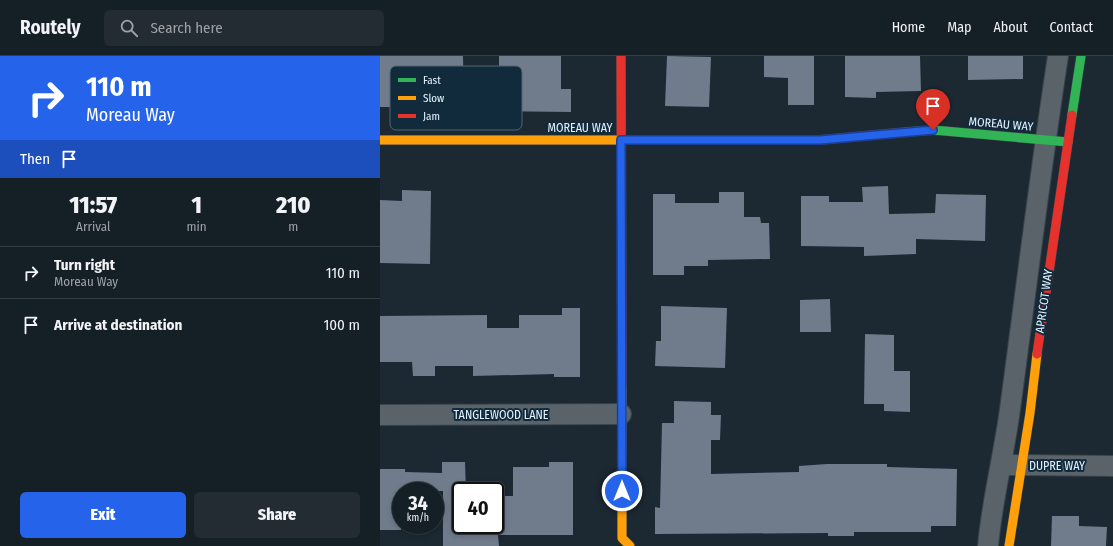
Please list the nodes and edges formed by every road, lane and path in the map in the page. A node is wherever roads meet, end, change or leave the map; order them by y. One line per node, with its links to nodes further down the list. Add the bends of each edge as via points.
1 (621, 56): 5 (street)
2 (1058, 56): 6 (street, APRICOT WAY)
3 (1081, 56): 7 (street, APRICOT WAY)
4 (380, 140): 5 (street, MOREAU WAY)
5 (621, 140): 6 (street, MOREAU WAY, via 820,140 933,130); 8 (street)
6 (1045, 140): 7 (street, MOREAU WAY); 10 (street, APRICOT WAY, via 1010,411)
7 (1068, 142): 11 (street, APRICOT WAY)
8 (621, 414): 9 (street, TANGLEWOOD LANE); 13 (street, via 622,538)
9 (380, 415)
10 (1000, 465): 11 (street, DUPRE WAY); 14 (street, APRICOT WAY)
11 (1021, 466): 12 (street, DUPRE WAY); 15 (street, APRICOT WAY)
12 (1113, 466)
13 (630, 546)
14 (988, 546)
15 (1009, 546)

